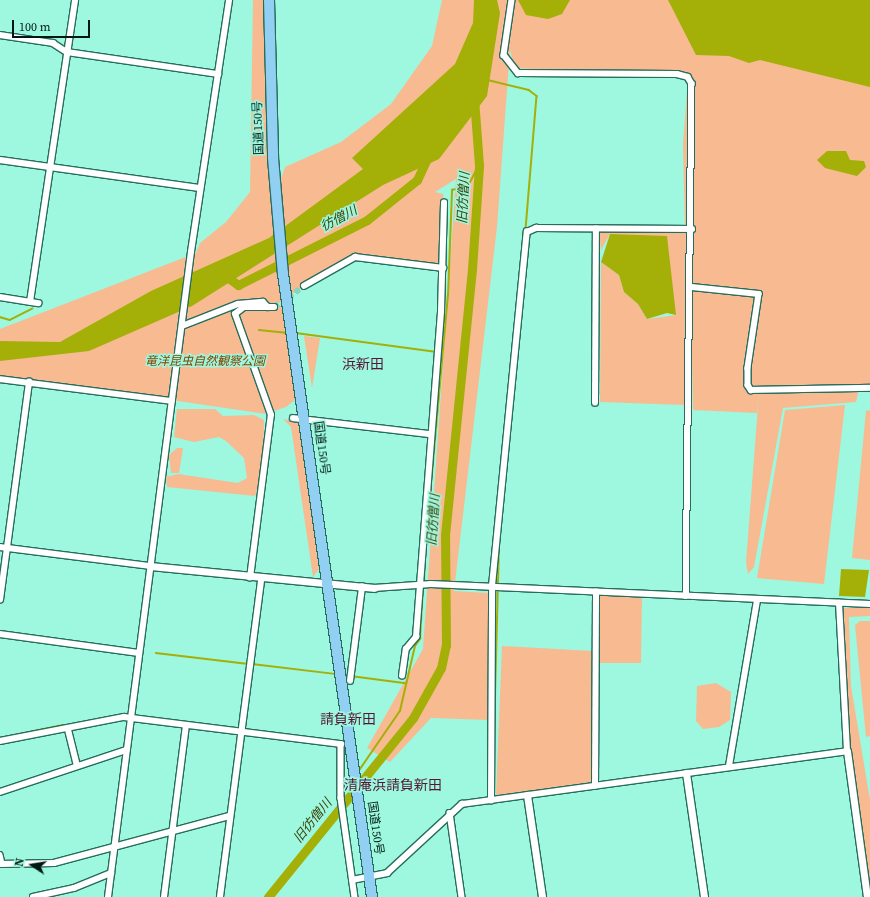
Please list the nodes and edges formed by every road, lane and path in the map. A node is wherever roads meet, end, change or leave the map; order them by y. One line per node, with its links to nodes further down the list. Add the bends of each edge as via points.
1 (75, 0): 6 (street)
2 (229, 0): 7 (street)
3 (269, 0): 27 (highway, 国道150号, via 276,191 284,274)
4 (512, 0): 13 (street, via 504,55 518,73 676,74 690,79)
5 (0, 35): 6 (street, via 53,43)
6 (67, 52): 7 (street); 9 (street)
7 (218, 74): 10 (street)
8 (0, 160): 9 (street)
9 (50, 167): 10 (street); 18 (street)
10 (200, 188): 20 (street)
11 (444, 203): 14 (street)
12 (596, 229): 13 (street); 25 (street); 36 (street, via 536,228 527,232)
13 (692, 229): 16 (street)
14 (443, 268): 15 (street, via 355,257); 28 (street)
15 (304, 286)
16 (692, 287): 23 (street, via 759,294 748,368 748,385 751,390); 40 (street)
17 (0, 297): 18 (street)
18 (30, 302): 19 (street)
19 (39, 303)
20 (182, 326): 24 (street); 32 (street, via 238,304 263,302 271,307 244,307 235,314 271,415)
21 (0, 379): 22 (street)
22 (29, 382): 24 (street); 30 (street)
23 (870, 388)
24 (172, 401): 31 (street)
25 (595, 403)
26 (293, 418): 27 (street)
27 (304, 419): 28 (street); 34 (highway, 国道150号)
28 (430, 434): 35 (street)
29 (0, 547): 30 (street)
30 (7, 548): 31 (street); 41 (street)
31 (151, 566): 32 (street); 46 (street)
32 (250, 578): 33 (street)
33 (261, 580): 34 (street); 52 (street)
34 (328, 584): 37 (street); 70 (highway, 国道150号)
35 (418, 584): 36 (street); 38 (street); 47 (street, via 416,636 406,649)
36 (492, 586): 39 (street); 62 (street)
37 (362, 587): 38 (street); 48 (street)
38 (374, 588)
39 (596, 592): 40 (street); 59 (street)
40 (686, 596): 42 (street)
41 (0, 600)
42 (757, 600): 43 (street); 57 (street)
43 (839, 603): 44 (street); 55 (street)
44 (870, 604)
45 (0, 634): 46 (street)
46 (140, 653): 49 (street)
47 (402, 676)
48 (350, 681)
49 (130, 718): 50 (street); 51 (street); 54 (street)
50 (186, 725): 52 (street); 65 (street)
51 (68, 728): 53 (street); 56 (street)
52 (241, 732): 64 (street); 71 (street, via 341,744 343,815)
53 (0, 741)
54 (126, 750): 56 (street); 66 (street)
55 (847, 751): 57 (street); 72 (street)
56 (77, 764): 60 (street)
57 (729, 766): 58 (street)
58 (686, 773): 59 (street); 81 (street)
59 (595, 786): 61 (street)
60 (0, 792)
61 (527, 795): 62 (street); 80 (street)
62 (492, 801): 63 (street, via 462,804)
63 (450, 813): 70 (street, via 387,873); 79 (street)
64 (230, 816): 65 (street); 76 (street)
65 (173, 830): 66 (street); 75 (street)
66 (114, 844): 68 (street, via 54,862); 69 (street)
67 (0, 855): 68 (street)
68 (1, 864)
69 (111, 874): 73 (street, via 74,888); 74 (street)
70 (369, 877): 71 (street); 78 (highway, 国道150号)
71 (352, 880): 77 (street)
72 (868, 894)
73 (33, 897)
74 (108, 897)
75 (164, 897)
76 (220, 897)
77 (355, 897)
78 (372, 897)
79 (462, 897)
80 (542, 897)
81 (704, 897)

